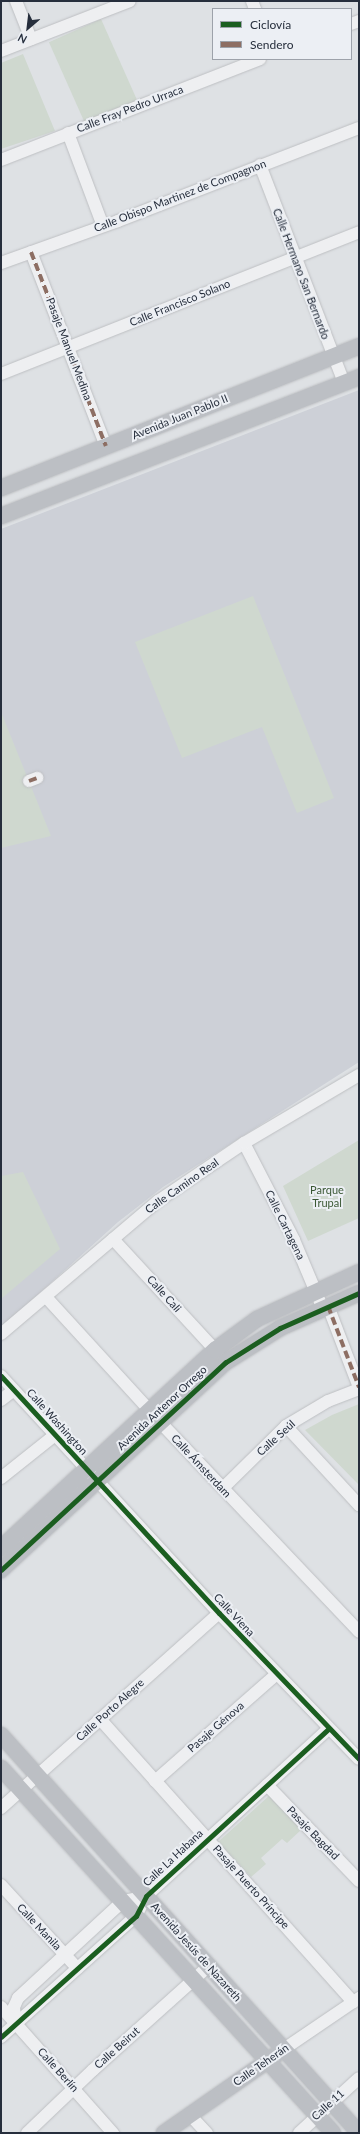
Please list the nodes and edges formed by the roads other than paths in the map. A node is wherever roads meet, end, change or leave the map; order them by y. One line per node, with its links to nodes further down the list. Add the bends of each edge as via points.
1 (16, 1): 3 (street)
2 (130, 1): 3 (street)
3 (31, 39): 4 (street)
4 (1, 51)
5 (257, 60): 7 (street, Calle Fray Pedro Urraca)
6 (359, 128): 9 (street, Calle Obispo Martinez de Compagnon)
7 (68, 133): 8 (street, Calle Fray Pedro Urraca); 10 (street)
8 (1, 160)
9 (260, 165): 10 (street, Calle Obispo Martinez de Compagnon); 13 (street, Calle Hermano San Bernardo)
10 (103, 226): 12 (street, Calle Obispo Martinez de Compagnon)
11 (359, 232): 13 (street, Calle Francisco Solano)
12 (31, 252): 14 (street, Calle Obispo Martinez de Compagnon); 16 (street, Pasaje Manuel Medina)
13 (295, 258): 16 (street, Calle Francisco Solano); 17 (street, Calle Hermano San Bernardo)
14 (1, 263)
15 (359, 346): 17 (main road, Avenida Juan Pablo II)
16 (69, 347): 18 (street, Calle Francisco Solano); 21 (street, Pasaje Manuel Medina)
17 (333, 356): 20 (street, Calle Hermano San Bernardo); 21 (main road, Avenida Juan Pablo II)
18 (1, 374)
19 (359, 377): 20 (main road)
20 (344, 383): 22 (main road)
21 (106, 446): 22 (main road); 23 (main road, Avenida Juan Pablo II)
22 (117, 471): 24 (main road)
23 (1, 488)
24 (1, 516)
25 (359, 1075): 26 (street, Calle Camino Real)
26 (244, 1143): 27 (street, Calle Camino Real, via 158,1200); 29 (street, Calle Cartagena, via 294,1240)
27 (113, 1239): 31 (street, Calle Camino Real); 34 (street, Calle Cali)
28 (359, 1272): 29 (main road, Avenida Antenor Orrego)
29 (315, 1290): 32 (street, Calle Cartagena); 34 (main road, Avenida Antenor Orrego, via 257,1319)
30 (359, 1293): 32 (main road, Avenida Antenor Orrego)
31 (46, 1297): 33 (street, Calle Camino Real); 39 (street, Calle Ámsterdam)
32 (326, 1308): 36 (street, Calle Cartagena); 40 (main road, Avenida Antenor Orrego, via 280,1328 226,1362)
33 (1, 1334)
34 (215, 1350): 39 (main road, Avenida Antenor Orrego)
35 (1, 1376): 37 (street, Calle Washington)
36 (359, 1388): 41 (street, Calle Seúl, via 328,1401)
37 (14, 1390): 38 (street); 42 (street, Calle Washington)
38 (1, 1400)
39 (149, 1409): 40 (street, Calle Ámsterdam); 43 (main road, Avenida Antenor Orrego)
40 (161, 1423): 45 (main road, Avenida Antenor Orrego); 46 (street, Calle Ámsterdam)
41 (286, 1426): 46 (street, Calle Seúl); 47 (street)
42 (55, 1435): 43 (street, Calle Washington); 44 (street)
43 (86, 1468): 45 (street, Calle Washington); 48 (main road, Avenida Antenor Orrego)
44 (1, 1478)
45 (98, 1482): 49 (main road, Avenida Antenor Orrego); 52 (street, Calle Viena)
46 (223, 1488): 53 (street, Calle Ámsterdam)
47 (359, 1505)
48 (25, 1526): 49 (main road); 50 (main road, Avenida Antenor Orrego)
49 (36, 1539): 51 (main road, Avenida Antenor Orrego)
50 (1, 1548)
51 (1, 1570)
52 (219, 1613): 54 (street, Calle Viena); 55 (street, Calle Porto Alegre)
53 (359, 1632)
54 (277, 1674): 56 (street, Calle Viena); 61 (street, Pasaje Génova)
55 (100, 1719): 60 (street, Calle Porto Alegre); 61 (street, Pasaje Puerto Príncipe)
56 (328, 1729): 58 (street, Calle Viena); 62 (street, Calle La Habana)
57 (1, 1735): 60 (main road, Avenida Jesús de Nazareth)
58 (359, 1759)
59 (1, 1768): 63 (main road, Avenida Jesús de Nazareth)
60 (37, 1775): 63 (street, Calle Porto Alegre); 68 (main road, Avenida Jesús de Nazareth)
61 (155, 1780): 65 (street, Pasaje Puerto Príncipe)
62 (267, 1785): 65 (street, Calle La Habana); 66 (street, Pasaje Bagdad)
63 (21, 1790): 64 (street, Calle Porto Alegre); 69 (main road, Avenida Jesús de Nazareth)
64 (1, 1808)
65 (208, 1839): 68 (street, Calle La Habana); 75 (street, Pasaje Puerto Príncipe)
66 (359, 1881)
67 (1, 1885): 71 (street, Calle Manila)
68 (146, 1896): 69 (street, Calle La Habana); 70 (street, Calle La Habana); 72 (main road, Avenida Jesús de Nazareth)
69 (123, 1901): 70 (main road, Avenida Jesús de Nazareth); 71 (street)
70 (136, 1916): 73 (street, Calle La Habana); 74 (main road, Avenida Jesús de Nazareth)
71 (65, 1954): 73 (street, Calle Manila); 77 (street, via 18,1998 14,2007)
72 (209, 1966): 74 (street, Calle Beirut); 79 (main road, Avenida Jesús de Nazareth)
73 (77, 1968): 77 (street, Calle La Habana)
74 (194, 1980): 80 (main road, Avenida Jesús de Nazareth); 82 (street, Calle Beirut)
75 (356, 2000): 79 (street, Calle Teherán)
76 (1, 2007): 77 (street, Calle Berlín)
77 (16, 2024): 78 (street, Calle La Habana); 82 (street, Calle Berlín)
78 (1, 2038)
79 (284, 2049): 80 (main road, Calle Teherán); 83 (main road, Avenida Jesús de Nazareth)
80 (268, 2060): 84 (main road, Calle Teherán); 85 (main road, Avenida Jesús de Nazareth)
81 (359, 2078): 83 (street, Calle 11)
82 (75, 2089): 86 (street, Calle Beirut); 87 (street, Calle Berlín)
83 (331, 2102): 85 (street, Calle 11); 92 (main road, Avenida Jesús de Nazareth)
84 (190, 2115): 88 (main road, Calle Teherán); 89 (street)
85 (317, 2115): 90 (street, Calle 11); 91 (main road, Avenida Jesús de Nazareth)
86 (27, 2133)
87 (113, 2133)
88 (164, 2133)
89 (207, 2133)
90 (299, 2133)
91 (333, 2133)
92 (359, 2133)

